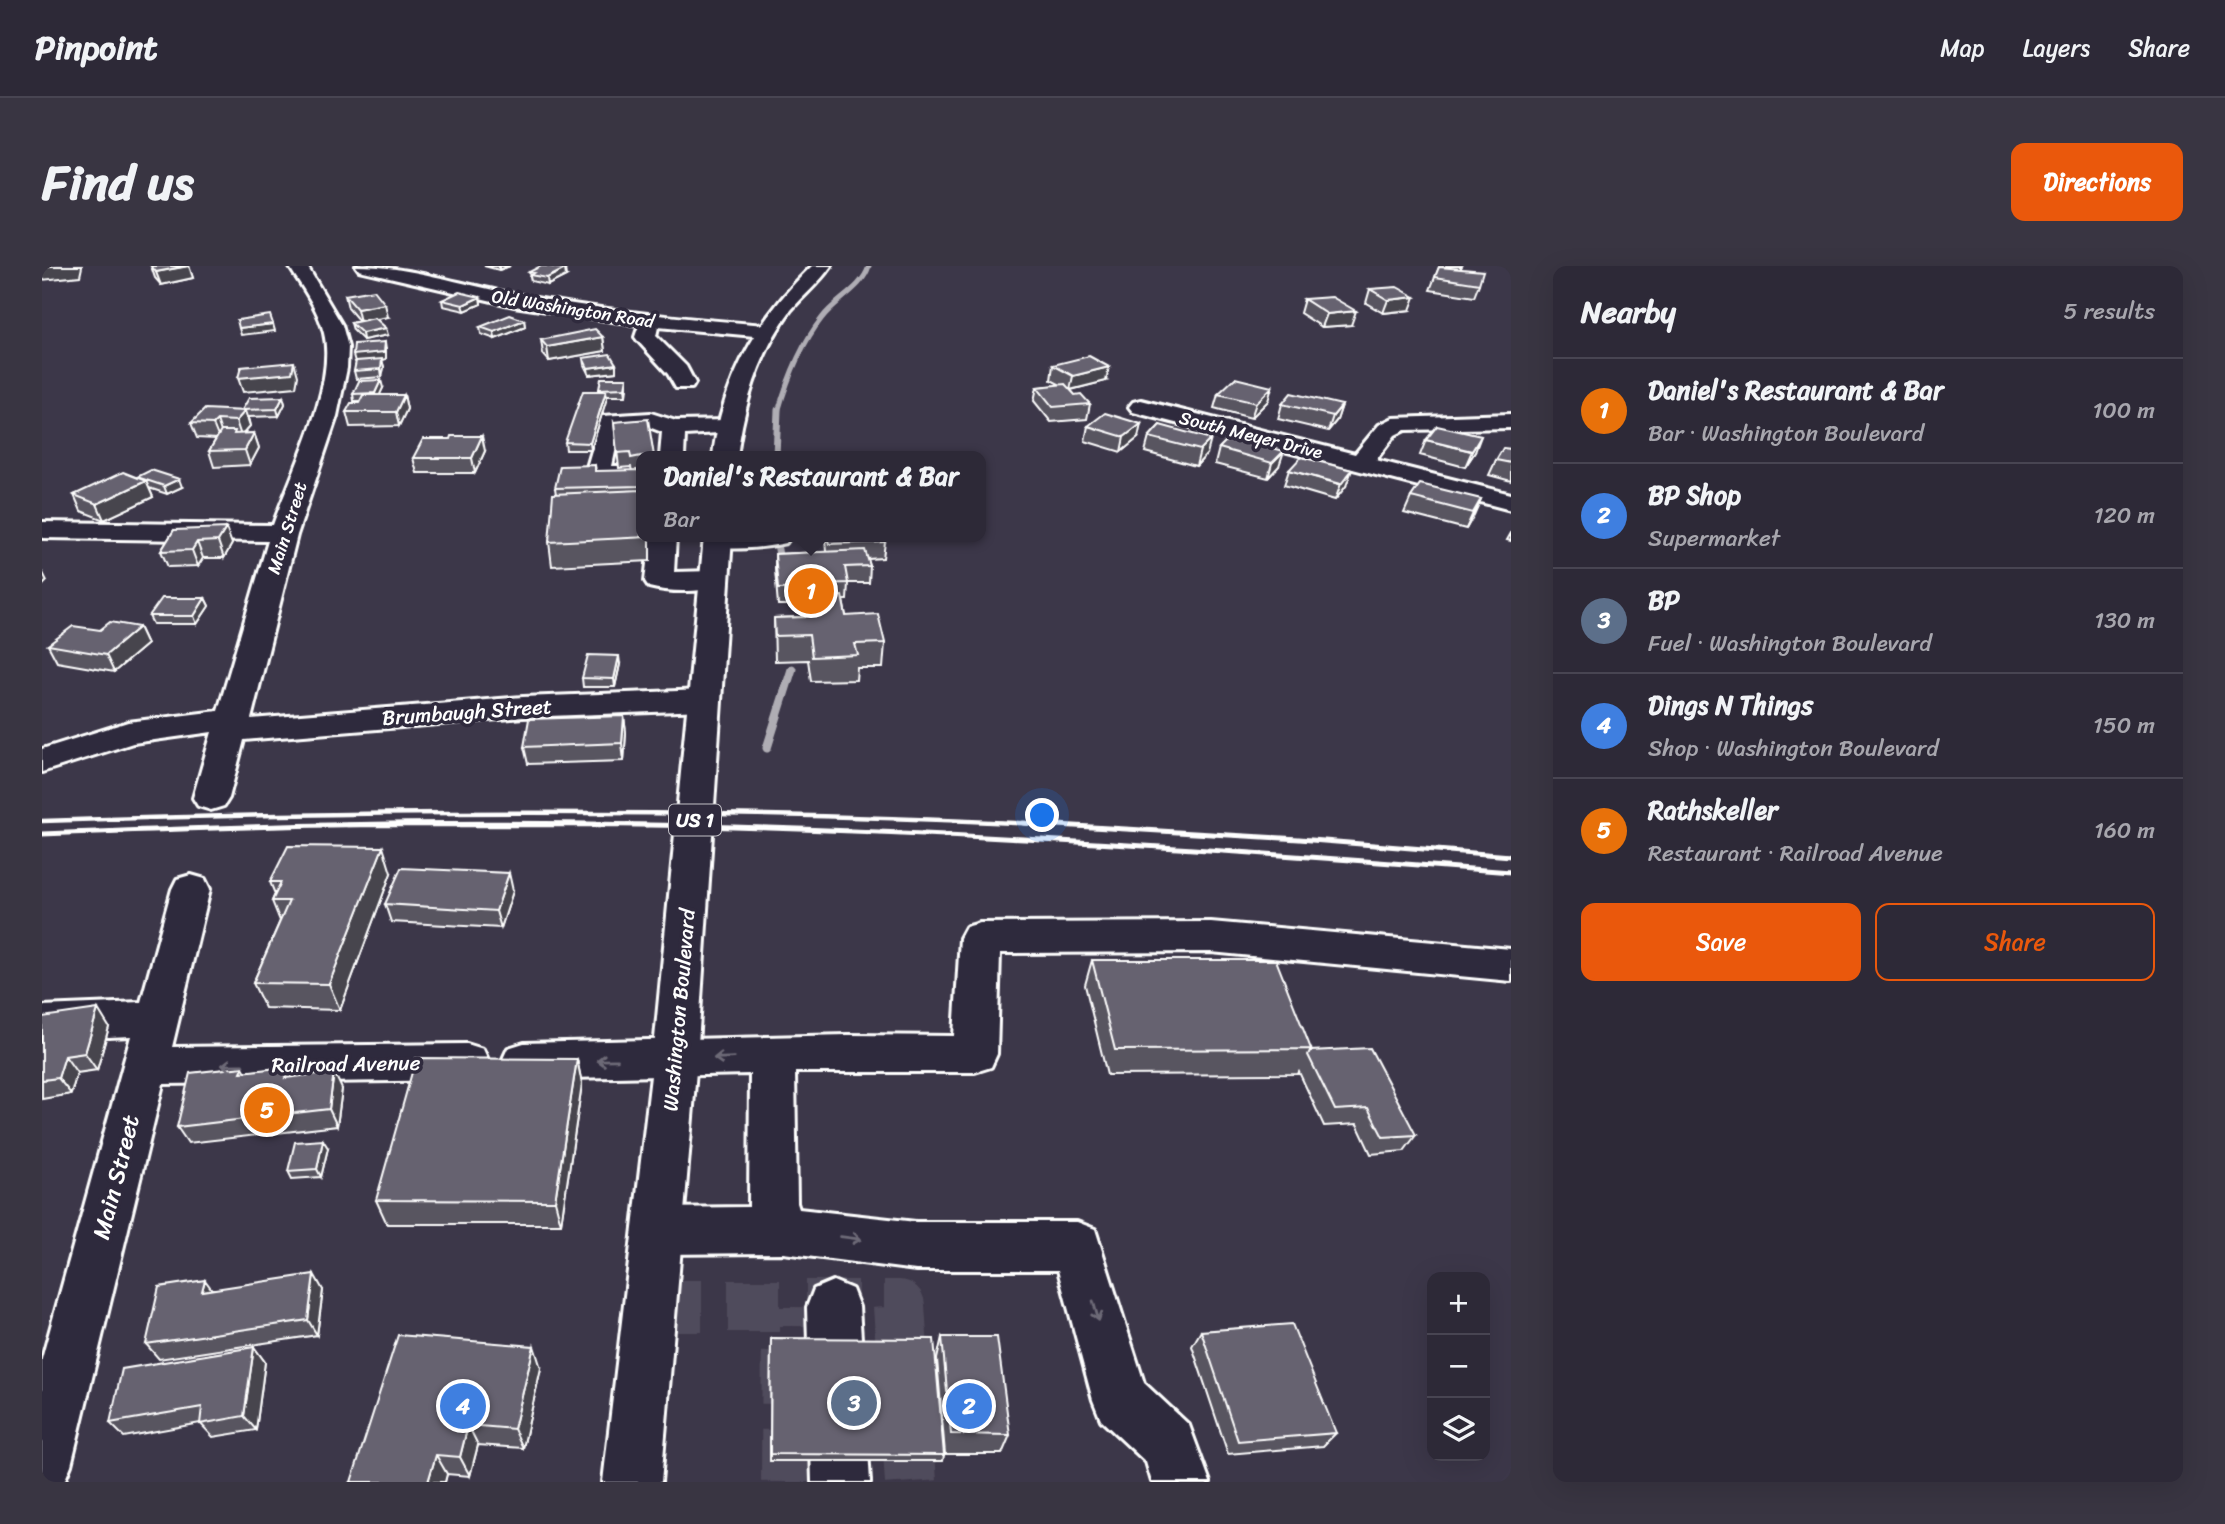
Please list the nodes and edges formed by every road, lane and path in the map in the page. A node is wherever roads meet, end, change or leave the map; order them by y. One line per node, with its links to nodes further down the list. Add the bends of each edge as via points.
1 (298, 266): 19 (street, Main Street, via 324,308 337,342 337,358 330,400)
2 (365, 266): 4 (street, Old Washington Road, via 531,305)
3 (821, 266): 6 (street)
4 (650, 322): 5 (street, Old Washington Road); 8 (street, via 645,337 672,363)
5 (700, 326): 6 (street, Old Washington Road); 7 (street, Old Washington Road, via 730,338)
6 (765, 331): 7 (street)
7 (752, 355): 12 (street)
8 (684, 383)
9 (1141, 407): 15 (street, South Meyer Drive)
10 (1511, 421): 15 (street, via 1401,423 1387,430)
11 (674, 428): 12 (street); 13 (street); 16 (street, via 651,420 610,421 598,474)
12 (728, 428): 14 (street)
13 (672, 451)
14 (726, 451)
15 (1361, 463): 17 (street, South Meyer Drive)
16 (636, 474)
17 (1511, 502)
18 (42, 530): 19 (street)
19 (284, 533): 24 (street, Main Street)
20 (663, 542): 22 (street, via 659,581)
21 (718, 542): 22 (street, Washington Boulevard / US 1)
22 (715, 580): 23 (street, Washington Boulevard / US 1)
23 (704, 700): 24 (street, Brumbaugh Street, via 523,706); 32 (street, Washington Boulevard / US 1)
24 (232, 725): 25 (street, Brumbaugh Street, via 128,733); 26 (street, Main Street)
25 (42, 761)
26 (211, 797)
27 (191, 889): 29 (street, Main Street)
28 (1511, 965): 31 (street, Railroad Avenue, via 1211,937 980,938 975,1054)
29 (158, 1018): 30 (street); 33 (street, Main Street)
30 (42, 1023)
31 (773, 1056): 32 (street, Railroad Avenue, one-way to 32); 34 (street, via 772,1203)
32 (675, 1059): 33 (street, Railroad Avenue, one-way to 33); 35 (street, Washington Boulevard / US 1)
33 (144, 1066): 37 (street, Main Street)
34 (783, 1230): 35 (street); 40 (street, one-way to 40, via 916,1246 1077,1246 1121,1400 1170,1445)
35 (658, 1231): 38 (street, Washington Boulevard / US 1)
36 (833, 1307): 39 (street)
37 (42, 1465)
38 (632, 1482)
39 (841, 1482)
40 (1181, 1482)

